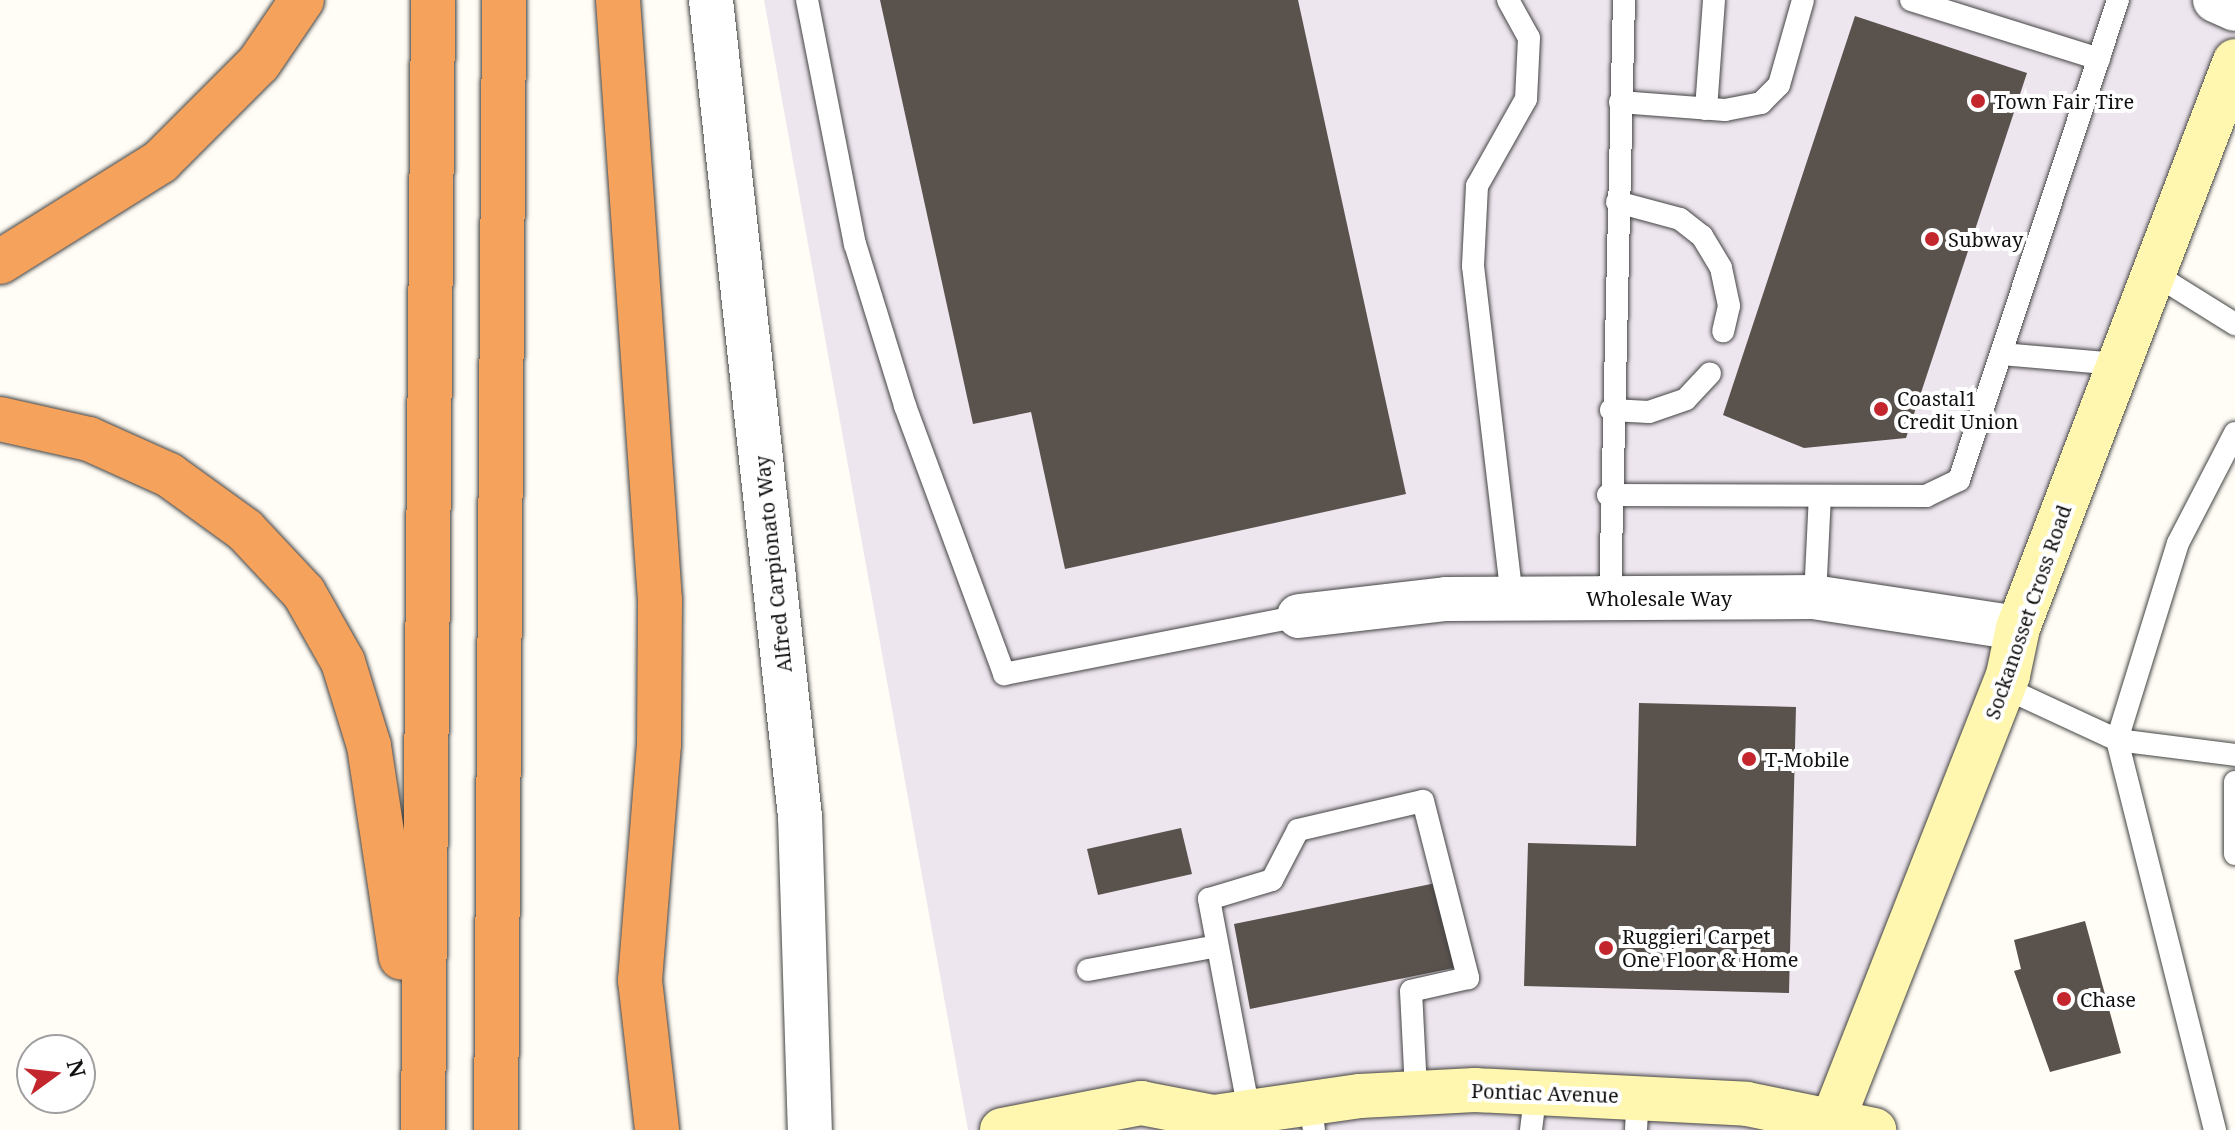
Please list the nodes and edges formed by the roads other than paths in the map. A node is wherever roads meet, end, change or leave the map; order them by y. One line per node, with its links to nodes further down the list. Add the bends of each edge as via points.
1 (302, 0): 20 (highway, via 259,63 160,162)
2 (433, 0): 51 (highway)
3 (504, 0): 49 (highway)
4 (618, 0): 52 (highway, via 660,600 659,744 640,980)
5 (711, 0): 53 (street, Alfred Carpionato Way, via 800,816)
6 (807, 0): 35 (lane, via 855,244 905,406 1004,674)
7 (1508, 0): 33 (lane, via 1529,38 1526,99 1477,186 1473,266)
8 (1624, 0): 17 (lane)
9 (1714, 0): 18 (lane)
10 (1803, 0): 18 (lane, via 1772,97 1745,110)
11 (1911, 0): 15 (lane)
12 (2118, 0): 15 (lane)
13 (2215, 0): 14 (street)
14 (2235, 9)
15 (2099, 59): 24 (lane)
16 (2235, 61): 21 (street, Sockanosset Cross Road)
17 (1620, 102): 18 (lane); 19 (lane)
18 (1706, 109)
19 (1617, 202): 23 (lane, via 1680,219 1702,236 1721,268 1729,306); 27 (lane)
20 (0, 262)
21 (2153, 273): 22 (lane); 25 (street, Sockanosset Cross Road)
22 (2235, 324)
23 (1723, 331)
24 (2001, 354): 25 (lane); 31 (lane, via 1959,480 1926,496)
25 (2118, 364): 36 (street, Sockanosset Cross Road)
26 (1710, 373): 27 (lane, via 1686,399 1649,412)
27 (1611, 410): 30 (lane)
28 (0, 419): 51 (highway, via 89,439 169,475 254,539 326,628 356,700 379,791)
29 (2235, 433): 38 (lane, via 2178,543)
30 (1608, 495): 31 (lane); 34 (lane)
31 (1820, 496): 32 (lane)
32 (1815, 597): 34 (street, Wholesale Way); 36 (street, Wholesale Way)
33 (1512, 598): 34 (street, Wholesale Way); 35 (street, Wholesale Way)
34 (1610, 598)
35 (1299, 616)
36 (2018, 628): 37 (street, Sockanosset Cross Road)
37 (2003, 687): 38 (lane); 50 (street, Sockanosset Cross Road)
38 (2117, 740): 39 (lane); 55 (lane)
39 (2235, 755)
40 (2235, 782): 41 (lane)
41 (2235, 854)
42 (1217, 946): 43 (lane); 44 (lane, via 1209,899 1272,880 1298,830 1423,801 1468,978 1411,991); 48 (lane)
43 (1088, 970)
44 (1416, 1090): 45 (street, Pontiac Avenue); 47 (street, Pontiac Avenue)
45 (1534, 1111): 46 (street, Pontiac Avenue)
46 (1637, 1113): 50 (street, Pontiac Avenue)
47 (1312, 1116): 48 (street, Pontiac Avenue)
48 (1219, 1122): 54 (street, Pontiac Avenue, via 1141,1103)
49 (496, 1126)
50 (1846, 1126)
51 (422, 1130)
52 (657, 1130)
53 (810, 1130)
54 (1002, 1130)
55 (2215, 1130)

